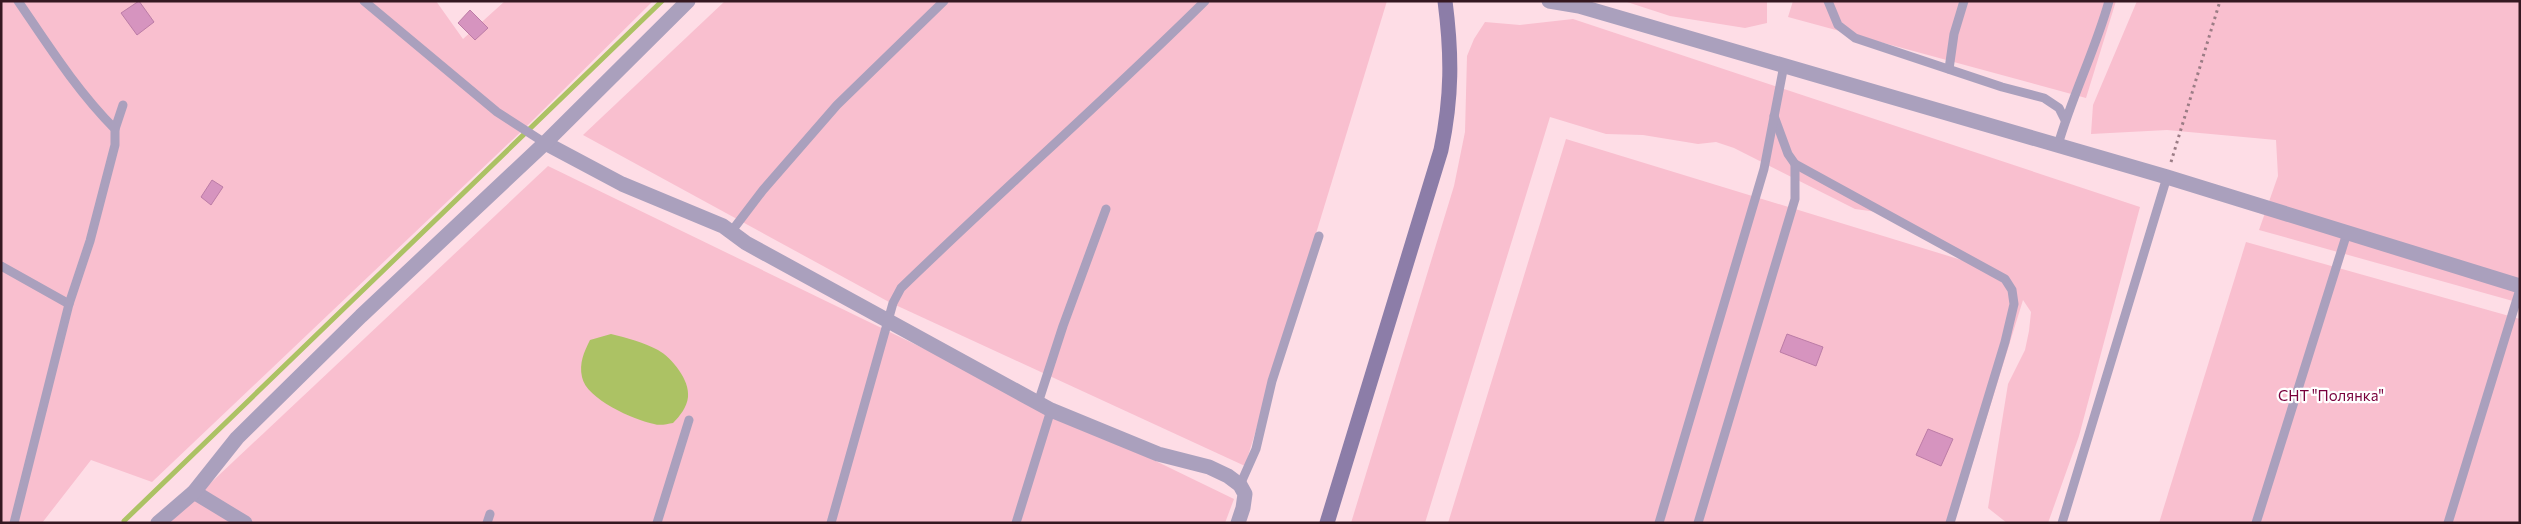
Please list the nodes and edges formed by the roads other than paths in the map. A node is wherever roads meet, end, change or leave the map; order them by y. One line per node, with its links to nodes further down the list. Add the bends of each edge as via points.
1 (18, 1): 16 (lane, via 71,78)
2 (364, 1): 17 (lane, via 497,112)
3 (688, 1): 17 (street)
4 (944, 1): 22 (lane, via 837,105 763,190)
5 (1205, 1): 28 (lane, via 901,288)
6 (1445, 1): 40 (street, via 1452,63 1441,150)
7 (1549, 1): 11 (street, via 1579,6)
8 (1828, 1): 12 (lane, via 1838,25 1855,38)
9 (1964, 1): 12 (lane, via 1954,34)
10 (2109, 1): 15 (lane)
11 (1784, 66): 14 (lane); 18 (street)
12 (1949, 69): 15 (lane, via 2044,98 2059,108)
13 (123, 105): 16 (lane)
14 (1774, 116): 19 (lane); 41 (lane, via 1764,170)
15 (2065, 120): 18 (lane)
16 (115, 129): 27 (lane, via 115,145)
17 (541, 140): 22 (street, via 622,184); 32 (street, via 236,438)
18 (2058, 146): 20 (street)
19 (1795, 164): 42 (lane, via 1795,199); 43 (lane, via 2005,279 2012,290 2014,304 2005,342)
20 (2167, 177): 23 (street); 44 (lane)
21 (1106, 208): 29 (lane, via 1063,326)
22 (732, 232): 28 (street, via 746,243)
23 (2346, 233): 26 (street); 45 (lane)
24 (1319, 236): 31 (lane, via 1272,381 1256,449)
25 (1, 266): 27 (lane)
26 (2520, 288): 46 (lane)
27 (69, 304): 33 (lane)
28 (889, 321): 29 (street); 37 (lane)
29 (1044, 407): 31 (street, via 1158,454 1209,467); 38 (lane)
30 (688, 420): 36 (lane)
31 (1240, 485): 39 (street, via 1244,494)
32 (194, 492): 34 (street); 35 (street)
33 (14, 523)
34 (158, 523)
35 (245, 523)
36 (657, 523)
37 (831, 523)
38 (1016, 523)
39 (1238, 523)
40 (1328, 523)
41 (1659, 523)
42 (1698, 523)
43 (1950, 523)
44 (2062, 523)
45 (2256, 523)
46 (2448, 523)

